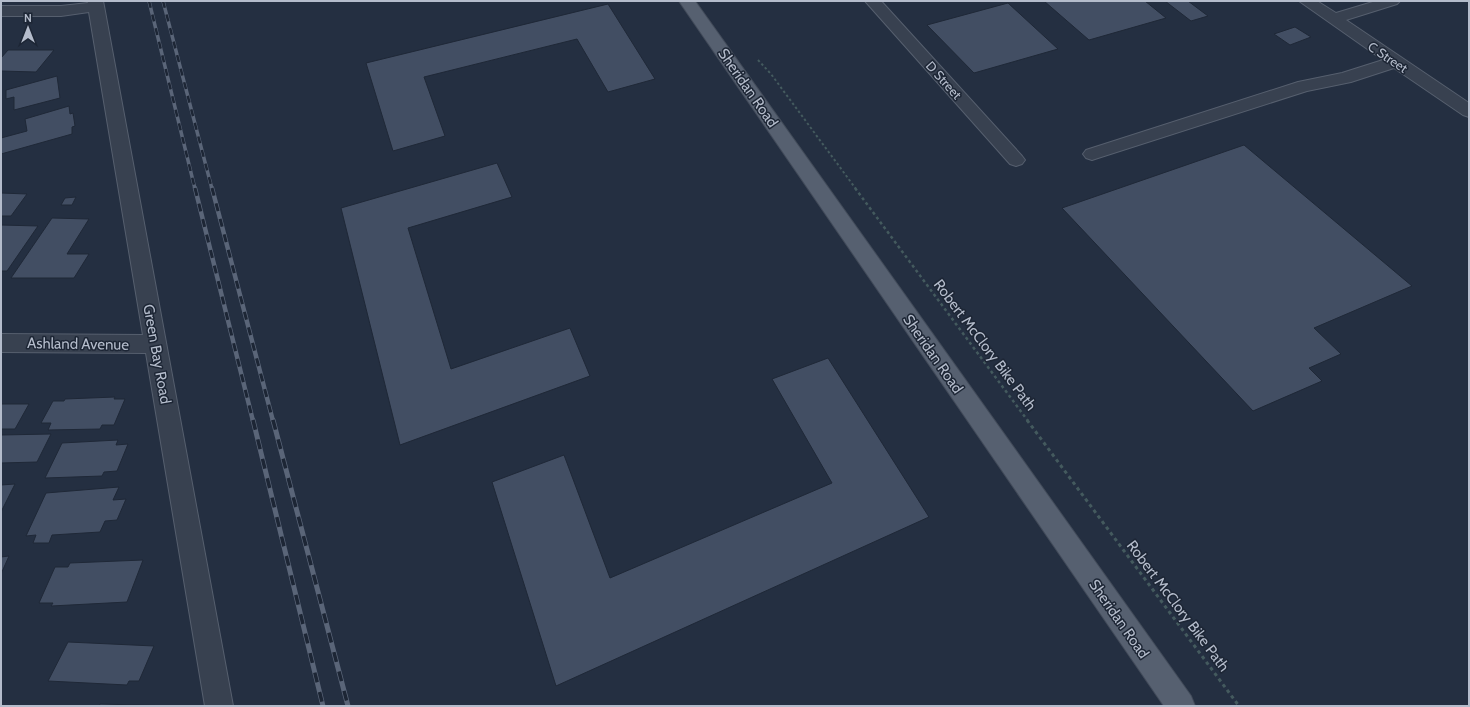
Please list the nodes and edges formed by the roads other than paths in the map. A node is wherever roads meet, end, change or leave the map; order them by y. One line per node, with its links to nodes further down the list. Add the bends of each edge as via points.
1 (686, 1): 15 (main road, Sheridan Road)
2 (872, 1): 11 (street, D Street)
3 (1307, 1): 7 (street, C Street)
4 (1392, 1): 7 (street)
5 (95, 3): 6 (street, via 61,11); 13 (street, Green Bay Road)
6 (1, 12)
7 (1334, 19): 8 (street, C Street)
8 (1394, 62): 9 (street, C Street); 10 (street, via 1345,78 1304,86)
9 (1469, 111)
10 (1092, 154)
11 (1016, 160)
12 (1, 343): 13 (street, Ashland Avenue)
13 (155, 344): 14 (street, Green Bay Road)
14 (219, 706)
15 (1181, 706)

